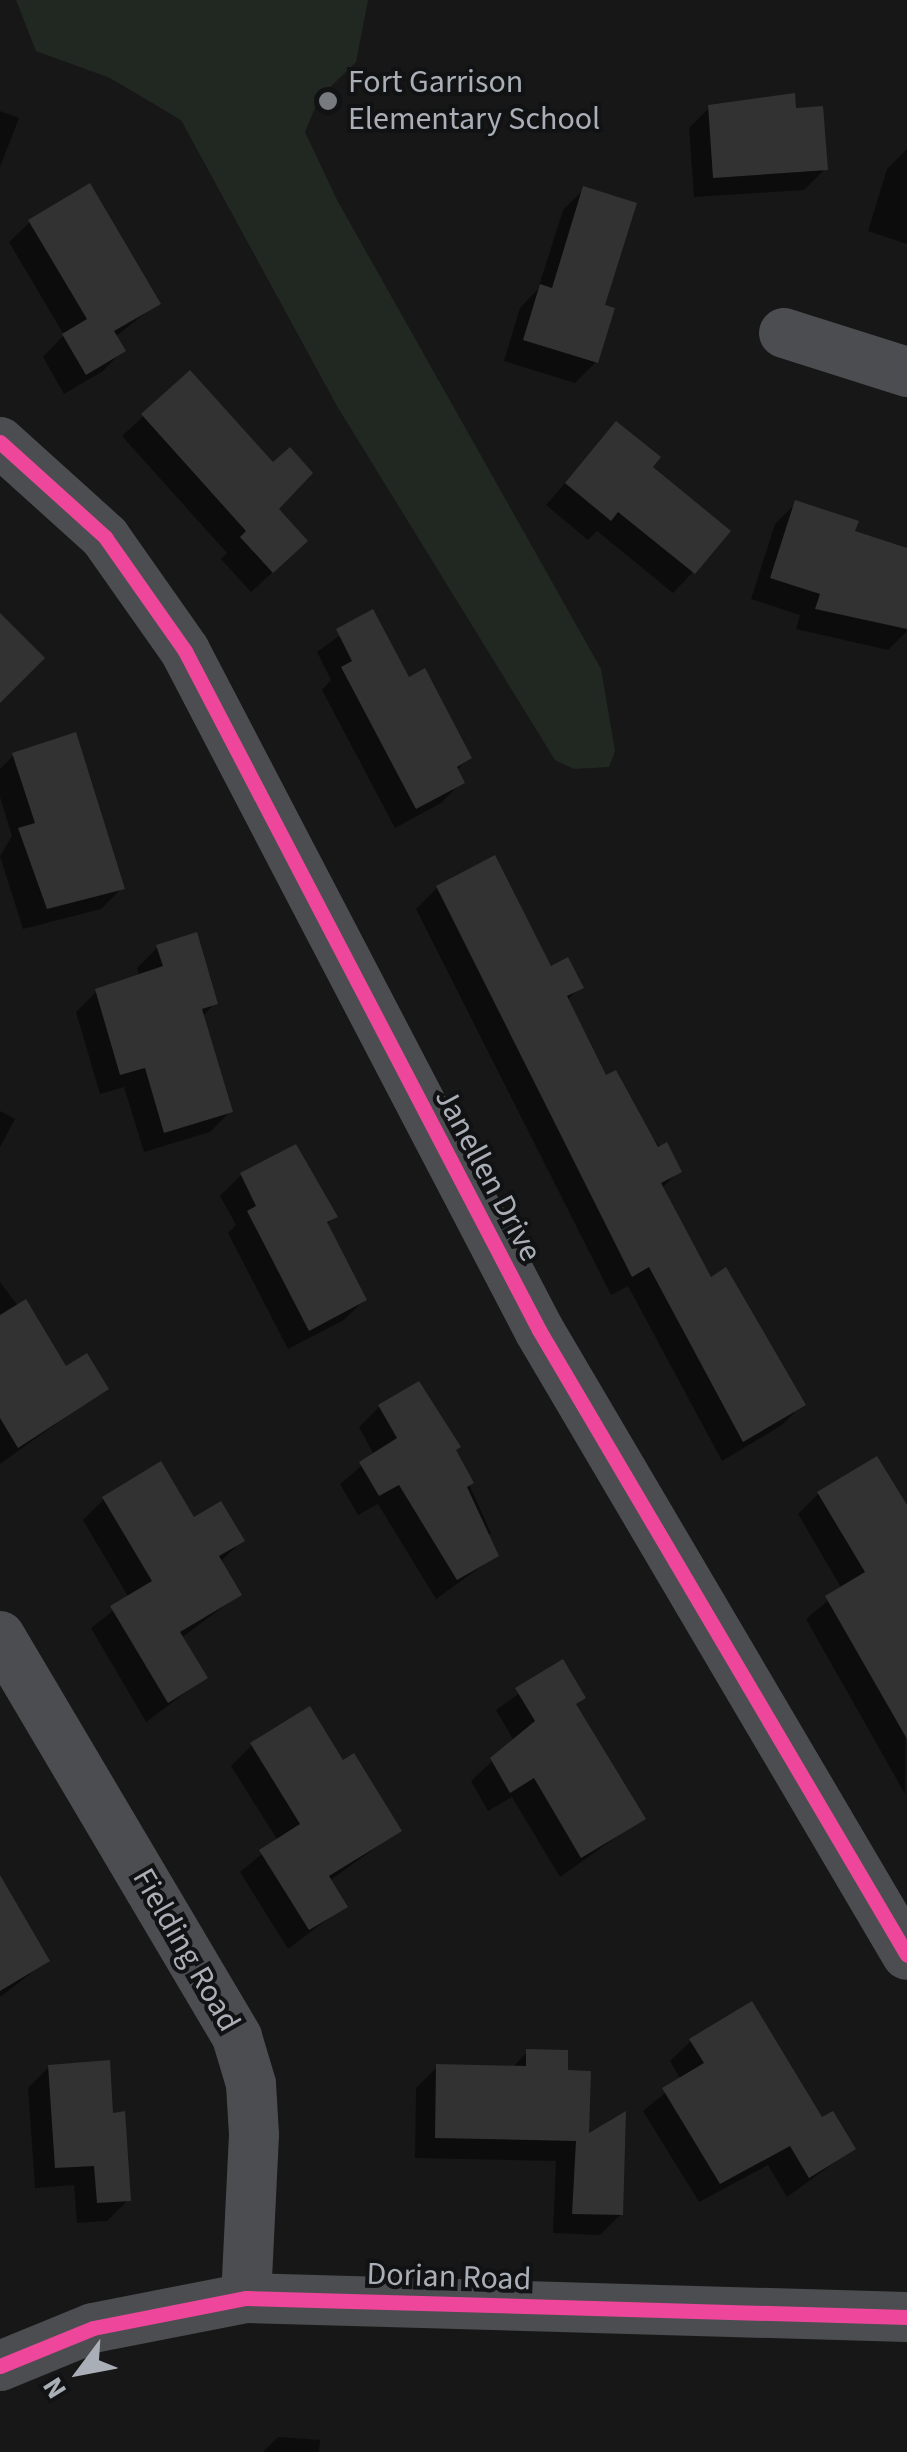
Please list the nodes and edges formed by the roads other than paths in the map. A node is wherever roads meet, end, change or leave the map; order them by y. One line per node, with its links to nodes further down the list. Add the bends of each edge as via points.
1 (784, 333): 2 (street)
2 (907, 372)
3 (0, 442): 5 (street, Janellen Drive, via 105,537 185,651 539,1330)
4 (0, 1636): 6 (street, Fielding Road, via 238,2037 251,2084 254,2135)
5 (907, 1955)
6 (246, 2298): 7 (street, Dorian Road); 8 (street, Dorian Road, via 93,2328)
7 (907, 2317)
8 (0, 2366)

